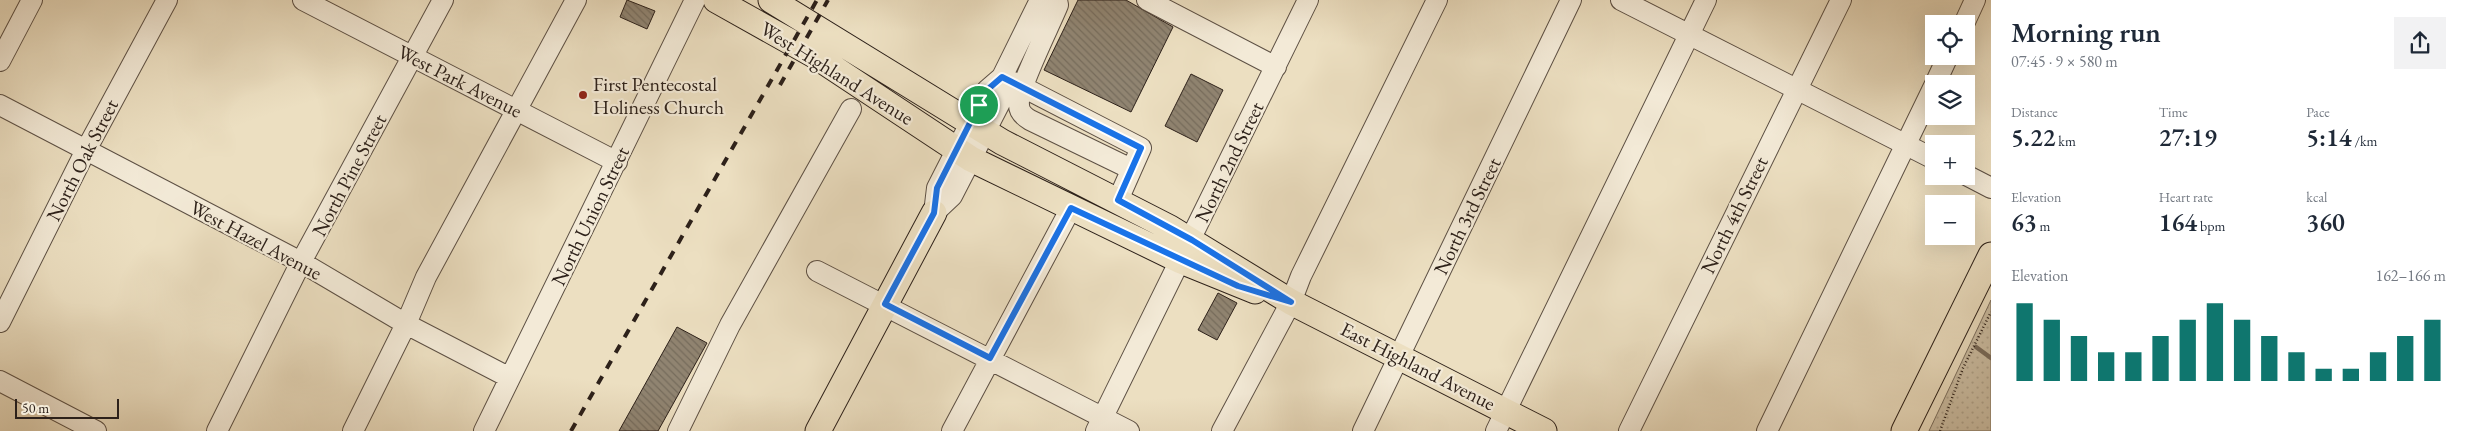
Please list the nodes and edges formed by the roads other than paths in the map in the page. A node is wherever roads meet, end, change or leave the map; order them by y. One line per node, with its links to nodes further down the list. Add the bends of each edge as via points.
1 (32, 0): 23 (street)
2 (167, 0): 34 (street, North Oak Street)
3 (304, 0): 22 (street, West Park Avenue)
4 (443, 0): 22 (street, North Pine Street)
5 (576, 0): 31 (street)
6 (695, 0): 37 (street, North Union Street)
7 (716, 0): 35 (main road, West Highland Avenue, via 814,55)
8 (771, 0): 32 (main road, West Highland Avenue)
9 (1040, 0): 25 (street)
10 (1057, 0): 26 (street, via 1058,5)
11 (1147, 0): 19 (street)
12 (1308, 0): 24 (street, North 2nd Street)
13 (1437, 0): 47 (street)
14 (1570, 0): 51 (street, North 3rd Street)
15 (1621, 0): 21 (street)
16 (1706, 0): 21 (street)
17 (1841, 0): 27 (street, North 4th Street)
18 (1976, 0): 20 (street)
19 (1171, 5): 24 (street)
20 (1968, 15)
21 (1689, 35): 27 (street); 55 (street)
22 (413, 56): 31 (street, West Park Avenue); 45 (street, North Pine Street)
23 (0, 61)
24 (1276, 66): 43 (street, North 2nd Street)
25 (1002, 77): 26 (street); 32 (street, via 1004,95)
26 (1024, 88): 40 (street, via 1141,148)
27 (1796, 90): 33 (street); 68 (street, North 4th Street)
28 (1925, 104): 33 (street)
29 (0, 106): 34 (street, West Hazel Avenue)
30 (850, 109): 61 (street, via 730,325)
31 (516, 110): 37 (street, West Park Avenue); 50 (street, via 426,277)
32 (977, 128): 35 (street); 40 (main road, East Highland Avenue)
33 (1906, 144): 36 (street); 69 (street)
34 (86, 150): 45 (street, West Hazel Avenue); 49 (street, North Oak Street)
35 (964, 154): 41 (main road, East Highland Avenue); 42 (street, via 937,188)
36 (1925, 154)
37 (617, 162): 53 (street, North Union Street)
38 (1975, 180): 39 (street)
39 (1991, 188)
40 (1118, 200): 43 (main road, East Highland Avenue)
41 (1071, 208): 43 (main road, East Highland Avenue); 52 (street)
42 (934, 213): 48 (main road)
43 (1186, 250): 47 (main road, East Highland Avenue, via 1238,286); 56 (street, North 2nd Street)
44 (1991, 256): 70 (main road)
45 (301, 262): 50 (street, West Hazel Avenue); 58 (street, North Pine Street)
46 (817, 271): 48 (street)
47 (1291, 302): 51 (main road, East Highland Avenue); 65 (street)
48 (885, 304): 52 (street); 62 (main road)
49 (0, 322)
50 (406, 324): 53 (street, West Hazel Avenue); 59 (street)
51 (1400, 356): 55 (main road, East Highland Avenue); 66 (street, North 3rd Street)
52 (990, 358): 56 (street); 63 (street)
53 (510, 378): 60 (street, North Union Street)
54 (0, 381): 57 (street)
55 (1502, 421): 67 (main road, East Highland Avenue)
56 (1100, 424): 64 (street)
57 (96, 431)
58 (217, 431)
59 (352, 431)
60 (484, 431)
61 (678, 431)
62 (818, 431)
63 (952, 431)
64 (1129, 431)
65 (1222, 431)
66 (1364, 431)
67 (1544, 431)
68 (1629, 431)
69 (1767, 431)
70 (1904, 431)

